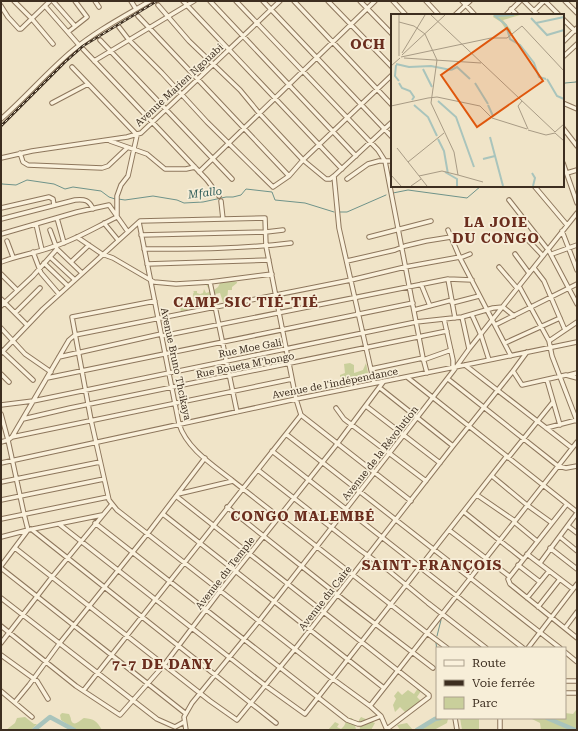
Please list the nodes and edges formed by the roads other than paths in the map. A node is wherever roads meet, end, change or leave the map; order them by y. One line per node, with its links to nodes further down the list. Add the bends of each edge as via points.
1 (14, 1): 49 (street)
2 (43, 1): 27 (street)
3 (50, 1): 27 (street)
4 (53, 1): 53 (street)
5 (75, 1): 53 (street, via 87,17)
6 (95, 1): 32 (street)
7 (132, 1): 34 (street)
8 (150, 1): 34 (street)
9 (182, 1): 31 (street)
10 (194, 1): 31 (street)
11 (210, 1): 59 (street)
12 (236, 1): 51 (street)
13 (263, 1): 35 (street)
14 (280, 1): 35 (street, Avenue Marien Ngouabi)
15 (294, 1): 63 (street)
16 (328, 1): 52 (street)
17 (360, 1): 33 (street)
18 (375, 1): 33 (street)
19 (393, 1): 39 (street)
20 (426, 1): 40 (street)
21 (462, 1): 29 (street)
22 (470, 1): 29 (street)
23 (520, 1): 36 (street)
24 (524, 1): 37 (street)
25 (544, 1): 37 (street); 46 (street)
26 (565, 1): 38 (street)
27 (46, 5): 49 (street); 57 (street)
28 (158, 5): 48 (street)
29 (466, 5): 41 (street); 42 (street)
30 (1, 6): 49 (street, via 19,29)
31 (186, 6): 48 (street); 68 (street)
32 (99, 7)
33 (368, 8): 52 (street); 58 (street)
34 (136, 9): 66 (street)
35 (271, 9): 51 (street, Avenue Marien Ngouabi); 71 (street)
36 (511, 10): 43 (street); 44 (street)
37 (534, 11): 45 (street)
38 (577, 13)
39 (405, 14)
40 (438, 14)
41 (456, 14)
42 (474, 14)
43 (507, 14)
44 (516, 14)
45 (537, 14)
46 (558, 14)
47 (138, 16): 55 (street)
48 (168, 17): 55 (street); 73 (street)
49 (32, 18): 64 (street)
50 (564, 20): 56 (street)
51 (257, 23): 59 (street, Avenue Marien Ngouabi); 76 (street)
52 (350, 24): 63 (street); 74 (street)
53 (75, 26): 57 (street)
54 (119, 27): 61 (street)
55 (148, 28): 61 (street); 78 (street)
56 (576, 30): 62 (street)
57 (68, 32): 66 (street)
58 (391, 33)
59 (242, 36): 68 (street, Avenue Marien Ngouabi); 80 (street)
60 (100, 40): 69 (street)
61 (128, 40): 69 (street); 82 (street)
62 (564, 40)
63 (332, 42): 71 (street); 81 (street)
64 (53, 44)
65 (577, 44): 70 (street)
66 (79, 45): 92 (street)
67 (83, 49): 72 (street)
68 (228, 50): 73 (street, Avenue Marien Ngouabi); 83 (street)
69 (110, 51): 72 (street); 89 (street)
70 (564, 56)
71 (316, 57): 76 (street); 86 (street)
72 (94, 62): 93 (street)
73 (213, 65): 78 (street, Avenue Marien Ngouabi); 90 (street, via 240,90)
74 (391, 66)
75 (72, 67): 79 (street)
76 (302, 71): 80 (street); 91 (street)
77 (391, 76): 81 (street)
78 (198, 80): 82 (street, Avenue Marien Ngouabi); 95 (street)
79 (88, 84): 84 (street); 99 (street)
80 (289, 84): 83 (street); 98 (street)
81 (377, 90): 86 (street); 87 (street)
82 (182, 95): 89 (street, Avenue Marien Ngouabi); 103 (street)
83 (274, 98): 90 (street); 104 (street)
84 (52, 103)
85 (564, 103): 88 (street)
86 (361, 104): 91 (street); 96 (street)
87 (391, 104)
88 (577, 109)
89 (166, 110): 93 (street, Avenue Marien Ngouabi); 111 (street)
90 (259, 113): 95 (street); 112 (street)
91 (347, 118): 98 (street); 102 (street)
92 (1, 119)
93 (152, 123): 99 (street, Avenue Marien Ngouabi); 116 (street)
94 (391, 123): 96 (street)
95 (244, 128): 103 (street); 121 (street)
96 (385, 129): 100 (street); 102 (street)
97 (564, 129): 105 (street)
98 (334, 131): 104 (street); 109 (street)
99 (137, 135): 101 (street, Avenue Marien Ngouabi); 107 (street)
100 (391, 136)
101 (108, 140): 106 (street); 108 (street, Avenue Marien Ngouabi)
102 (370, 142): 109 (street); 113 (street)
103 (230, 143): 111 (street); 121 (street, via 273,187)
104 (319, 144): 112 (street); 117 (street)
105 (577, 146)
106 (128, 148): 107 (street); 108 (street, via 108,166 102,168 28,165 23,162)
107 (134, 150): 116 (street, via 147,154 165,169); 134 (street, via 128,176 117,196)
108 (20, 153): 110 (street, Avenue Marien Ngouabi)
109 (356, 156): 117 (street)
110 (1, 158)
111 (213, 159): 119 (street); 123 (street)
112 (303, 160): 121 (street); 122 (street, via 328,180)
113 (385, 161): 114 (street); 124 (street, via 368,164); 145 (street)
114 (391, 161)
115 (564, 166): 120 (street)
116 (195, 167): 119 (street)
117 (342, 169): 122 (street)
118 (577, 170): 120 (street)
119 (199, 172): 126 (street)
120 (567, 173): 129 (street)
121 (289, 176)
122 (334, 176): 179 (street, via 339,228)
123 (232, 179)
124 (347, 179)
125 (535, 187): 142 (street)
126 (219, 196)
127 (509, 200): 168 (street)
128 (221, 201): 137 (street)
129 (577, 203)
130 (54, 205): 131 (street, via 53,199 49,197); 132 (street, via 82,199 88,201); 136 (street)
131 (1, 208)
132 (93, 209): 134 (street, via 110,206); 135 (street)
133 (577, 214): 142 (street, Avenue de la Révolution); 149 (street, Avenue de la Révolution)
134 (117, 217): 141 (street); 147 (street)
135 (57, 218): 140 (street); 158 (street)
136 (1, 219)
137 (223, 219): 138 (street); 148 (street, via 265,219)
138 (139, 221): 147 (street); 151 (street, Avenue Bruno Thcikaya)
139 (432, 221): 145 (street)
140 (36, 224): 150 (street); 167 (street)
141 (104, 224): 152 (street); 156 (street)
142 (568, 225): 149 (street, Avenue de la Révolution)
143 (50, 230): 164 (street)
144 (283, 230): 148 (street)
145 (397, 230): 153 (street); 165 (street)
146 (448, 230): 154 (street)
147 (128, 232): 156 (street)
148 (266, 232): 151 (street); 162 (street)
149 (563, 232): 163 (street); 168 (street, Avenue de la Révolution)
150 (1, 234)
151 (141, 235): 166 (street, Avenue Bruno Thcikaya)
152 (77, 237): 158 (street); 160 (street)
153 (369, 237)
154 (451, 237): 165 (street); 176 (street)
155 (527, 239): 173 (street)
156 (118, 240): 170 (street)
157 (7, 241): 174 (street)
158 (64, 243): 164 (street)
159 (291, 243): 162 (street)
160 (88, 245): 170 (street); 180 (street)
161 (577, 245): 163 (street)
162 (266, 246): 166 (street); 177 (street)
163 (569, 247): 168 (street); 187 (street)
164 (56, 248): 167 (street); 175 (street); 180 (street)
165 (401, 248): 179 (street); 183 (street)
166 (144, 249): 182 (street, Avenue Bruno Thcikaya)
167 (42, 250): 169 (street)
168 (550, 251): 173 (street, Avenue de la Révolution); 185 (street, Avenue de la Révolution); 204 (street)
169 (33, 252): 174 (street); 186 (street)
170 (102, 254): 188 (street); 196 (street)
171 (470, 254): 176 (street)
172 (515, 254): 189 (street)
173 (543, 256): 185 (street, Avenue de la Révolution)
174 (13, 257): 178 (street)
175 (50, 257): 181 (street); 193 (street)
176 (460, 258): 183 (street); 195 (street)
177 (269, 260): 182 (street); 191 (street)
178 (1, 261)
179 (347, 261): 194 (street)
180 (71, 262): 188 (street)
181 (44, 263): 186 (street); 200 (street)
182 (147, 264): 196 (street, Avenue Bruno Thcikaya)
183 (405, 266): 194 (street); 201 (street)
184 (499, 267): 202 (street)
185 (534, 268): 189 (street, Avenue de la Révolution); 202 (street, Avenue de la Révolution); 210 (street)
186 (39, 269): 205 (street); 206 (street)
187 (577, 270)
188 (82, 273): 193 (street)
189 (529, 273): 202 (street, Avenue de la Révolution)
190 (1, 274): 205 (street)
191 (272, 274): 197 (street); 207 (street)
192 (448, 279): 195 (street); 198 (street); 213 (street)
193 (75, 280): 200 (street)
194 (351, 280): 207 (street); 209 (street)
195 (472, 280): 208 (street)
196 (150, 281): 197 (street, via 176,284); 212 (street, Avenue Bruno Thcikaya)
197 (210, 282): 221 (street)
198 (421, 284): 201 (street); 218 (street)
199 (577, 284): 204 (street)
200 (68, 286): 206 (street)
201 (409, 286): 209 (street); 215 (street)
202 (519, 287): 219 (street, Avenue de la Révolution); 220 (street)
203 (40, 288): 225 (street)
204 (569, 288): 210 (street); 216 (street)
205 (17, 290): 214 (street)
206 (59, 294): 237 (street)
207 (276, 295): 221 (street); 224 (street)
208 (479, 296): 213 (street); 223 (street)
209 (355, 297): 224 (street); 226 (street)
210 (552, 297): 220 (street); 232 (street)
211 (1, 299): 214 (street)
212 (155, 301): 230 (street, Avenue Bruno Thcikaya); 245 (street, via 72,317)
213 (452, 301): 218 (street); 231 (street)
214 (5, 302): 217 (street); 225 (street)
215 (413, 303): 222 (street); 226 (street)
216 (577, 304)
217 (1, 306)
218 (430, 306): 222 (street)
219 (504, 307): 223 (street, Rue Moe Gali); 228 (street); 235 (street, Avenue de la Révolution)
220 (531, 307): 228 (street); 239 (street)
221 (215, 308): 230 (street); 238 (street)
222 (414, 310): 234 (street)
223 (487, 310): 227 (street, Rue Moe Gali); 235 (street)
224 (280, 312): 238 (street); 241 (street)
225 (14, 313): 237 (street)
226 (359, 314): 241 (street); 244 (street)
227 (472, 315): 229 (street, Rue Moe Gali); 248 (street)
228 (514, 316): 235 (street)
229 (462, 317): 231 (street, Rue Moe Gali); 257 (street)
230 (158, 318): 245 (street); 246 (street, Avenue Bruno Thcikaya)
231 (456, 318): 233 (street, Rue Moe Gali)
232 (560, 318): 239 (street); 242 (street)
233 (444, 319): 234 (street, Rue Moe Gali); 243 (street)
234 (416, 322): 244 (street, Rue Moe Gali); 247 (street)
235 (494, 322): 248 (street, Avenue de la Révolution); 253 (street)
236 (577, 322): 242 (street)
237 (27, 325): 249 (street)
238 (219, 325): 246 (street); 251 (street)
239 (541, 327): 250 (street); 253 (street)
240 (1, 328): 249 (street)
241 (283, 330): 251 (street); 256 (street)
242 (565, 330): 250 (street)
243 (447, 331): 247 (street, Rue Boueta M'bongo); 258 (street)
244 (363, 333): 254 (street); 256 (street, Rue Moe Gali)
245 (75, 335): 261 (street); 264 (street, via 71,337)
246 (162, 335): 261 (street); 262 (street, Avenue Bruno Thcikaya)
247 (419, 336): 254 (street, Rue Boueta M'bongo); 265 (street)
248 (481, 336): 257 (street, Avenue de la Révolution); 266 (street); 270 (street, Avenue de la Révolution)
249 (12, 340): 259 (street); 273 (street, via 25,354)
250 (548, 341): 255 (street)
251 (223, 342): 262 (street); 267 (street)
252 (577, 342): 255 (street, Avenue de l'indépendance)
253 (505, 343): 263 (street)
254 (367, 348): 268 (street, Rue Boueta M'bongo); 271 (street)
255 (551, 348): 260 (street, Avenue de l'indépendance); 282 (street)
256 (287, 349): 267 (street, Rue Moe Gali); 268 (street)
257 (469, 349): 270 (street, Avenue de la Révolution)
258 (451, 350): 265 (street); 270 (street)
259 (1, 352): 287 (street)
260 (527, 352): 263 (street, Avenue de l'indépendance); 275 (street, Avenue du Caire)
261 (78, 353): 264 (street); 272 (street)
262 (165, 354): 272 (street); 274 (street, Avenue Bruno Thcikaya)
263 (511, 356): 266 (street, Avenue de l'indépendance)
264 (59, 358): 273 (street)
265 (423, 359): 271 (street); 276 (street)
266 (489, 360): 269 (street, Avenue de l'indépendance)
267 (226, 361): 274 (street, Rue Moe Gali); 279 (street)
268 (289, 364): 279 (street, Rue Boueta M'bongo); 285 (street)
269 (465, 365): 270 (street, Avenue de l'indépendance); 295 (street)
270 (456, 368): 276 (street, Avenue de l'indépendance); 286 (street, Avenue de la Révolution)
271 (371, 369): 291 (street)
272 (82, 371): 283 (street); 294 (street)
273 (51, 372): 283 (street)
274 (169, 372): 292 (street, Avenue Bruno Thcikaya); 294 (street, Rue Moe Gali)
275 (513, 372): 288 (street, via 522,385); 295 (street, Avenue du Caire)
276 (427, 373): 281 (street, Avenue de l'indépendance)
277 (577, 373): 280 (street)
278 (1, 374): 290 (street)
279 (230, 376): 292 (street, Rue Boueta M'bongo); 296 (street)
280 (566, 376): 282 (street); 284 (street)
281 (407, 377): 289 (street, Avenue de l'indépendance); 297 (street)
282 (560, 377): 288 (street); 308 (street)
283 (47, 378): 299 (street)
284 (577, 378)
285 (292, 379): 296 (street); 298 (street)
286 (448, 379): 297 (street, Avenue de la Révolution); 307 (street)
287 (32, 380)
288 (547, 380): 300 (street)
289 (384, 381): 291 (street, Avenue de l'indépendance); 293 (street, Avenue du Temple)
290 (9, 382)
291 (374, 384): 298 (street, Avenue de l'indépendance)
292 (172, 387): 301 (street, Avenue Bruno Thcikaya); 303 (street, Rue Boueta M'bongo)
293 (380, 388): 304 (street, Avenue du Temple); 312 (street)
294 (85, 389): 299 (street, Rue Moe Gali); 303 (street)
295 (498, 391): 307 (street, Avenue du Caire); 316 (street)
296 (233, 392): 301 (street); 309 (street)
297 (432, 398): 312 (street, Avenue de la Révolution); 321 (street)
298 (296, 399): 309 (street, Avenue de l'indépendance); 311 (street)
299 (33, 401): 302 (street, Rue Moe Gali); 313 (street)
300 (553, 402): 316 (street); 319 (street)
301 (176, 403): 314 (street); 317 (street, Avenue Bruno Thcikaya)
302 (1, 405)
303 (88, 405): 313 (street, Rue Boueta M'bongo); 314 (street)
304 (366, 406): 318 (street, Avenue du Temple); 324 (street)
305 (577, 407): 308 (street)
306 (336, 408): 318 (street)
307 (484, 408): 321 (street, Avenue du Caire); 326 (street)
308 (572, 408): 315 (street)
309 (237, 412): 317 (street, Avenue de l'indépendance)
310 (1, 414): 320 (street)
311 (301, 415): 323 (street); 331 (street)
312 (417, 418): 324 (street, Avenue de la Révolution); 332 (street)
313 (23, 419): 325 (street)
314 (91, 420): 325 (street); 330 (street)
315 (577, 420): 319 (street)
316 (537, 421): 322 (street); 326 (street)
317 (180, 424): 330 (street, Avenue de l'indépendance); 337 (street, Avenue Bruno Thcikaya, via 187,440)
318 (352, 425): 331 (street, Avenue du Temple); 335 (street)
319 (560, 425): 322 (street)
320 (3, 427): 327 (street)
321 (469, 427): 332 (street, Avenue du Caire); 336 (street)
322 (546, 428): 333 (street)
323 (286, 434): 334 (street); 340 (street)
324 (404, 435): 335 (street, Avenue de la Révolution); 342 (street)
325 (12, 437): 327 (street)
326 (523, 438): 336 (street); 343 (street)
327 (8, 440): 328 (street); 338 (street)
328 (1, 442)
329 (577, 442): 333 (street)
330 (97, 443): 338 (street); 339 (street)
331 (337, 444): 340 (street, Avenue du Temple); 346 (street)
332 (453, 446): 342 (street, Avenue du Caire)
333 (572, 448): 343 (street)
334 (272, 451): 345 (street); 350 (street)
335 (390, 453): 346 (street, Avenue de la Révolution); 351 (street)
336 (507, 457): 347 (street); 354 (street)
337 (205, 458): 353 (street, Avenue Bruno Thcikaya); 357 (street)
338 (13, 460): 341 (street); 348 (street)
339 (100, 462): 348 (street); 349 (street)
340 (322, 462): 350 (street, Avenue du Temple); 356 (street)
341 (1, 463)
342 (440, 463): 351 (street, Avenue du Caire)
343 (558, 466): 344 (street); 354 (street)
344 (577, 466)
345 (258, 470): 355 (street); 361 (street)
346 (375, 472): 356 (street, Avenue de la Révolution); 363 (street)
347 (492, 476): 358 (street); 366 (street)
348 (16, 479): 352 (street); 359 (street)
349 (104, 479): 359 (street); 360 (street)
350 (308, 480): 361 (street, Avenue du Temple); 368 (street)
351 (426, 481): 363 (street, Avenue du Caire)
352 (1, 482)
353 (234, 482): 355 (street, Avenue Bruno Thcikaya); 357 (street)
354 (543, 485): 365 (street); 366 (street)
355 (242, 489): 367 (street); 374 (street, Avenue Bruno Thcikaya)
356 (360, 492): 368 (street, Avenue de la Révolution); 376 (street)
357 (176, 495): 372 (street); 381 (street)
358 (477, 495): 369 (street); 377 (street)
359 (20, 496): 362 (street); 371 (street)
360 (108, 497): 364 (street); 371 (street)
361 (294, 498): 374 (street, Avenue du Temple); 383 (street)
362 (1, 500)
363 (411, 501): 376 (street, Avenue du Caire)
364 (112, 504): 373 (street); 387 (street)
365 (567, 504): 370 (street); 379 (street)
366 (527, 505): 377 (street); 379 (street)
367 (227, 508): 381 (street); 388 (street)
368 (346, 510): 383 (street, Avenue de la Révolution); 391 (street)
369 (464, 512): 385 (street); 393 (street)
370 (577, 512): 382 (street)
371 (24, 514): 375 (street); 384 (street)
372 (162, 514): 387 (street); 395 (street)
373 (102, 515): 378 (street); 380 (street)
374 (279, 517): 388 (street, Avenue du Temple); 396 (street, Avenue Bruno Thcikaya)
375 (1, 519)
376 (396, 520): 391 (street, Avenue du Caire); 399 (street)
377 (515, 521): 393 (street); 394 (street)
378 (95, 523): 392 (street); 401 (street)
379 (552, 523): 394 (street)
380 (59, 524): 384 (street); 392 (street)
381 (213, 524): 395 (street); 402 (street)
382 (568, 526): 386 (street); 390 (street)
383 (332, 527): 396 (street, Avenue de la Révolution); 404 (street)
384 (29, 530): 389 (street); 397 (street); 405 (street)
385 (449, 530): 399 (street); 406 (street)
386 (577, 532)
387 (148, 533): 401 (street); 408 (street)
388 (264, 536): 402 (street, Avenue du Temple); 411 (street)
389 (1, 537)
390 (560, 537): 398 (street); 400 (street)
391 (382, 538): 404 (street, Avenue du Caire); 413 (street)
392 (81, 540): 405 (street); 415 (street)
393 (500, 540): 406 (street); 407 (street)
394 (537, 541): 403 (street)
395 (199, 542): 408 (street); 416 (street)
396 (317, 547): 411 (street, Avenue de la Révolution); 418 (street, Avenue Bruno Thcikaya)
397 (16, 548): 412 (street); 420 (street)
398 (550, 548): 409 (street); 414 (street)
399 (433, 550): 413 (street); 421 (street)
400 (577, 551)
401 (133, 553): 415 (street); 423 (street)
402 (250, 554): 416 (street, Avenue du Temple); 425 (street)
403 (527, 554): 407 (street); 409 (street)
404 (368, 555): 418 (street, Avenue du Caire); 426 (street)
405 (67, 558): 420 (street); 428 (street)
406 (486, 558): 419 (street); 421 (street)
407 (524, 558): 410 (street)
408 (184, 562): 423 (street); 430 (street)
409 (540, 563): 417 (street)
410 (518, 565): 419 (street); 424 (street)
411 (302, 566): 425 (street, Avenue de la Révolution); 431 (street)
412 (1, 567): 433 (street)
413 (419, 567): 426 (street); 432 (street)
414 (577, 569)
415 (119, 570): 428 (street); 436 (street)
416 (236, 571): 430 (street, Avenue du Temple); 437 (street)
417 (549, 571): 422 (street); 424 (street)
418 (353, 575): 431 (street, Avenue du Caire); 438 (street, Avenue Bruno Thcikaya)
419 (509, 576): 435 (street, via 510,584)
420 (52, 577): 433 (street); 439 (street)
421 (470, 578): 432 (street); 456 (street)
422 (560, 579): 429 (street); 440 (street)
423 (169, 582): 436 (street); 441 (street)
424 (540, 582): 435 (street)
425 (288, 584): 437 (street, Avenue de la Révolution); 442 (street)
426 (406, 584): 438 (street); 444 (street)
427 (577, 584): 429 (street)
428 (104, 587): 439 (street); 446 (street)
429 (573, 589): 447 (street)
430 (220, 591): 441 (street, Avenue du Temple); 448 (street)
431 (338, 594): 442 (street, Avenue du Caire); 449 (street)
432 (456, 596): 444 (street); 467 (street)
433 (37, 597): 445 (street); 451 (street)
434 (1, 598): 445 (street)
435 (527, 598): 440 (street)
436 (155, 599): 446 (street); 452 (street)
437 (274, 601): 448 (street, Avenue de la Révolution); 454 (street)
438 (390, 605): 449 (street); 457 (street, Avenue Bruno Thcikaya)
439 (89, 606): 451 (street); 458 (street)
440 (538, 607): 447 (street)
441 (206, 610): 452 (street, Avenue du Temple); 460 (street)
442 (324, 612): 454 (street, Avenue du Caire); 461 (street)
443 (577, 612): 453 (street)
444 (442, 614): 457 (street); 466 (street)
445 (23, 615): 455 (street); 463 (street)
446 (141, 616): 458 (street); 464 (street)
447 (552, 618): 453 (street); 456 (street)
448 (259, 621): 460 (street, Avenue de la Révolution); 470 (street)
449 (375, 624): 461 (street); 471 (street)
450 (1, 626): 455 (street)
451 (74, 626): 463 (street); 474 (street)
452 (192, 628): 464 (street, Avenue du Temple); 475 (street)
453 (565, 628): 459 (street)
454 (310, 630): 470 (street, Avenue du Caire); 476 (street)
455 (10, 633): 462 (street); 477 (street)
456 (540, 633): 468 (street); 469 (street)
457 (427, 634): 465 (street, Avenue Bruno Thcikaya); 471 (street)
458 (126, 636): 474 (street); 479 (street)
459 (577, 637)
460 (243, 640): 475 (street, Avenue de la Révolution); 480 (street)
461 (362, 641): 476 (street); 482 (street)
462 (1, 643)
463 (59, 644): 477 (street); 483 (street)
464 (178, 646): 479 (street, Avenue du Temple); 484 (street)
465 (446, 647)
466 (485, 647)
467 (522, 647)
468 (529, 647)
469 (559, 647)
470 (295, 649): 480 (street, Avenue du Caire); 486 (street)
471 (412, 652): 481 (street); 482 (street)
472 (566, 653): 478 (street)
473 (1, 655): 485 (street)
474 (111, 655): 483 (street); 489 (street)
475 (229, 657): 484 (street, Avenue de la Révolution); 490 (street)
476 (348, 660): 486 (street); 491 (street)
477 (47, 661): 485 (street); 492 (street)
478 (577, 662)
479 (164, 665): 489 (street, Avenue du Temple); 494 (street)
480 (280, 668): 490 (street, Avenue du Caire); 497 (street)
481 (433, 668)
482 (398, 670): 491 (street); 510 (street, via 429,696)
483 (97, 673): 492 (street); 499 (street)
484 (215, 674): 494 (street, Avenue de la Révolution); 501 (street)
485 (34, 679): 498 (street); 500 (street)
486 (333, 679): 497 (street); 502 (street)
487 (577, 680): 488 (street)
488 (566, 681)
489 (149, 684): 499 (street, Avenue du Temple); 503 (street)
490 (266, 686): 497 (street, via 305,714); 501 (street, Avenue du Caire)
491 (384, 688): 502 (street)
492 (84, 690): 499 (street, Avenue du Temple, via 119,715)
493 (1, 691): 500 (street)
494 (200, 693): 501 (street, Avenue du Caire, via 237,720); 503 (street, Avenue de la Révolution)
495 (566, 693): 496 (street)
496 (577, 693)
497 (318, 698): 504 (street, via 347,720 358,724)
498 (48, 699)
499 (133, 701): 508 (street, via 171,726 177,727)
500 (15, 702): 505 (street)
501 (252, 703): 509 (street)
502 (370, 706): 504 (street)
503 (185, 713): 508 (street)
504 (381, 716): 510 (street)
505 (32, 717)
506 (455, 719): 512 (street)
507 (500, 719): 513 (street)
508 (184, 722): 511 (street)
509 (276, 723)
510 (387, 729)
511 (186, 730)
512 (457, 730)
513 (500, 730)

